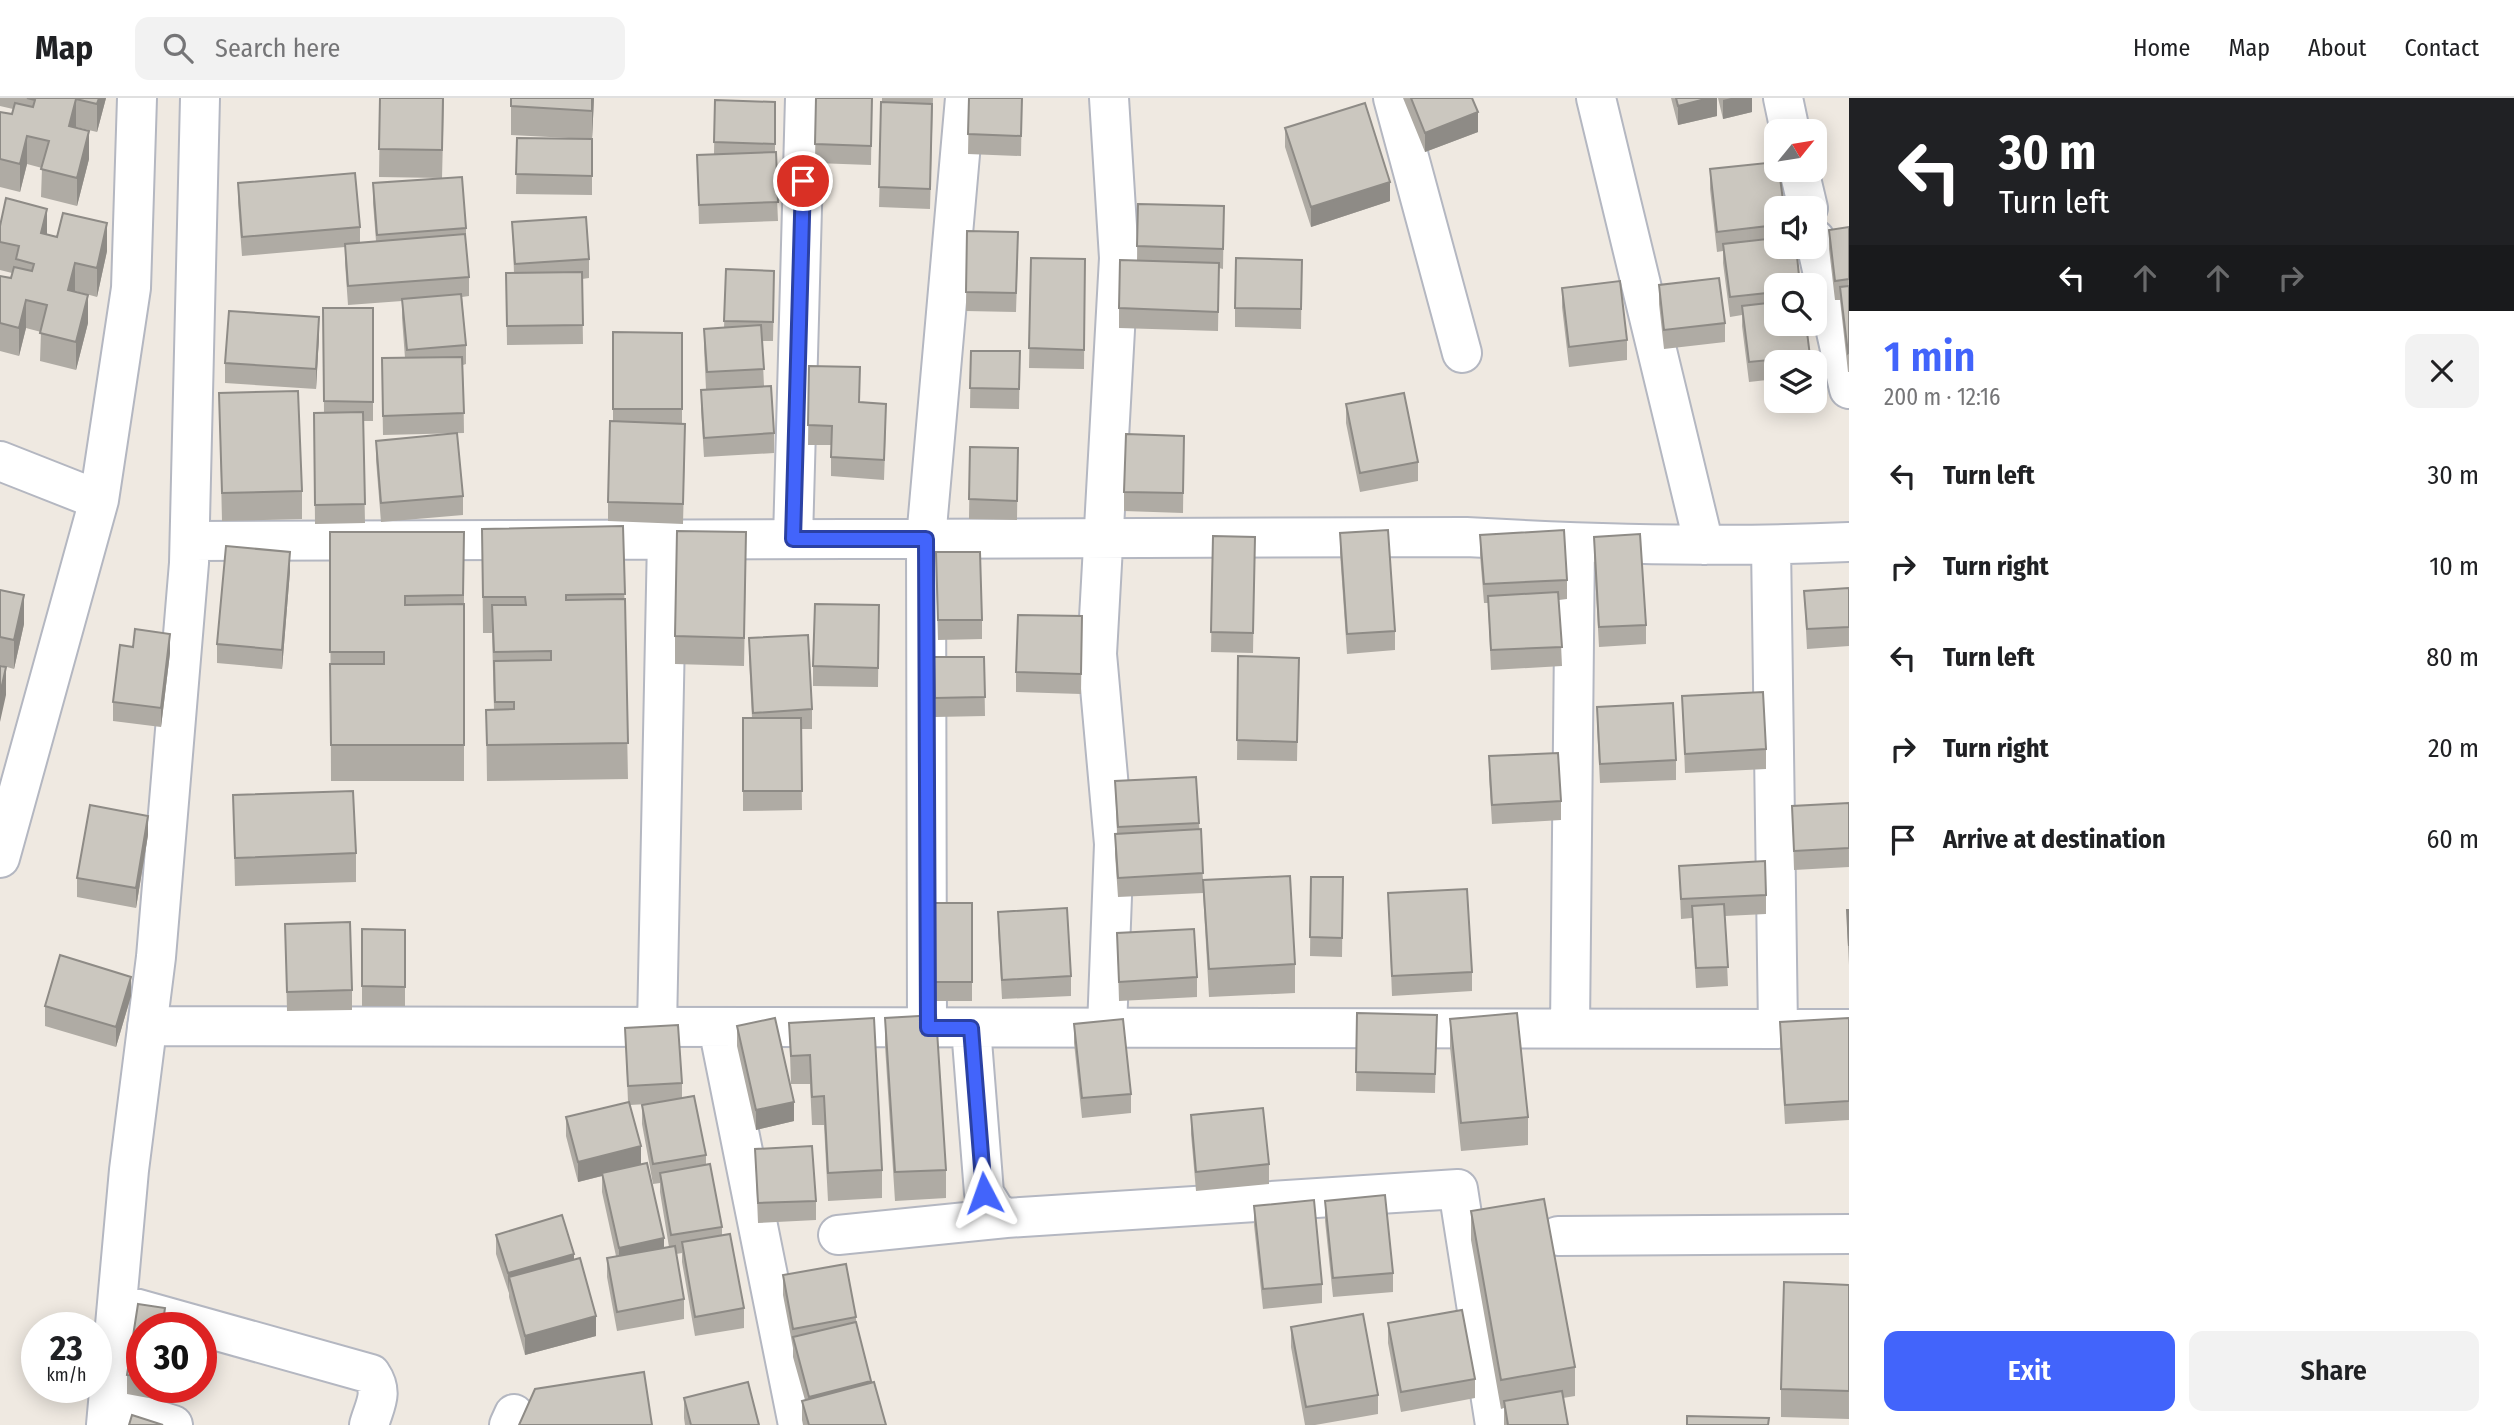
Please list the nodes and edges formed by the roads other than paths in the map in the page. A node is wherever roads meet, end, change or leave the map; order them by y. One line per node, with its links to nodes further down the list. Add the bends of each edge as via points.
1 (137, 98): 14 (street, via 131,288)
2 (200, 98): 19 (street)
3 (805, 98): 17 (street)
4 (965, 98): 18 (street)
5 (1109, 98): 15 (street, via 1119,258)
6 (1393, 98): 11 (street)
7 (1596, 98): 22 (street)
8 (1783, 98): 9 (street)
9 (1787, 119)
10 (1820, 259): 12 (street)
11 (1462, 353)
12 (1849, 389)
13 (0, 461): 14 (street)
14 (99, 500): 24 (street)
15 (1105, 538): 18 (street); 21 (street, via 1466,537); 30 (street, via 1097,654 1114,844)
16 (667, 539): 17 (street); 19 (street); 26 (street)
17 (793, 539): 18 (street)
18 (926, 539): 28 (street)
19 (190, 541): 25 (street)
20 (1849, 542): 23 (street)
21 (1575, 543): 22 (street); 31 (street)
22 (1703, 545): 23 (street)
23 (1771, 545): 32 (street)
24 (7, 813)
25 (147, 1026): 26 (street); 38 (street)
26 (657, 1027): 27 (street)
27 (718, 1027): 28 (street); 42 (street)
28 (928, 1028): 29 (street)
29 (971, 1028): 30 (street); 34 (street, via 984,1193 995,1211)
30 (1107, 1028): 31 (street)
31 (1570, 1028): 32 (street)
32 (1778, 1028): 33 (street)
33 (1849, 1029)
34 (1006, 1218): 36 (street); 43 (street, via 1458,1189)
35 (1849, 1234): 37 (street)
36 (838, 1235)
37 (1558, 1236)
38 (117, 1303): 39 (street); 41 (street, via 370,1374 379,1392)
39 (107, 1415): 40 (street)
40 (173, 1425)
41 (369, 1425)
42 (798, 1425)
43 (1495, 1425)

